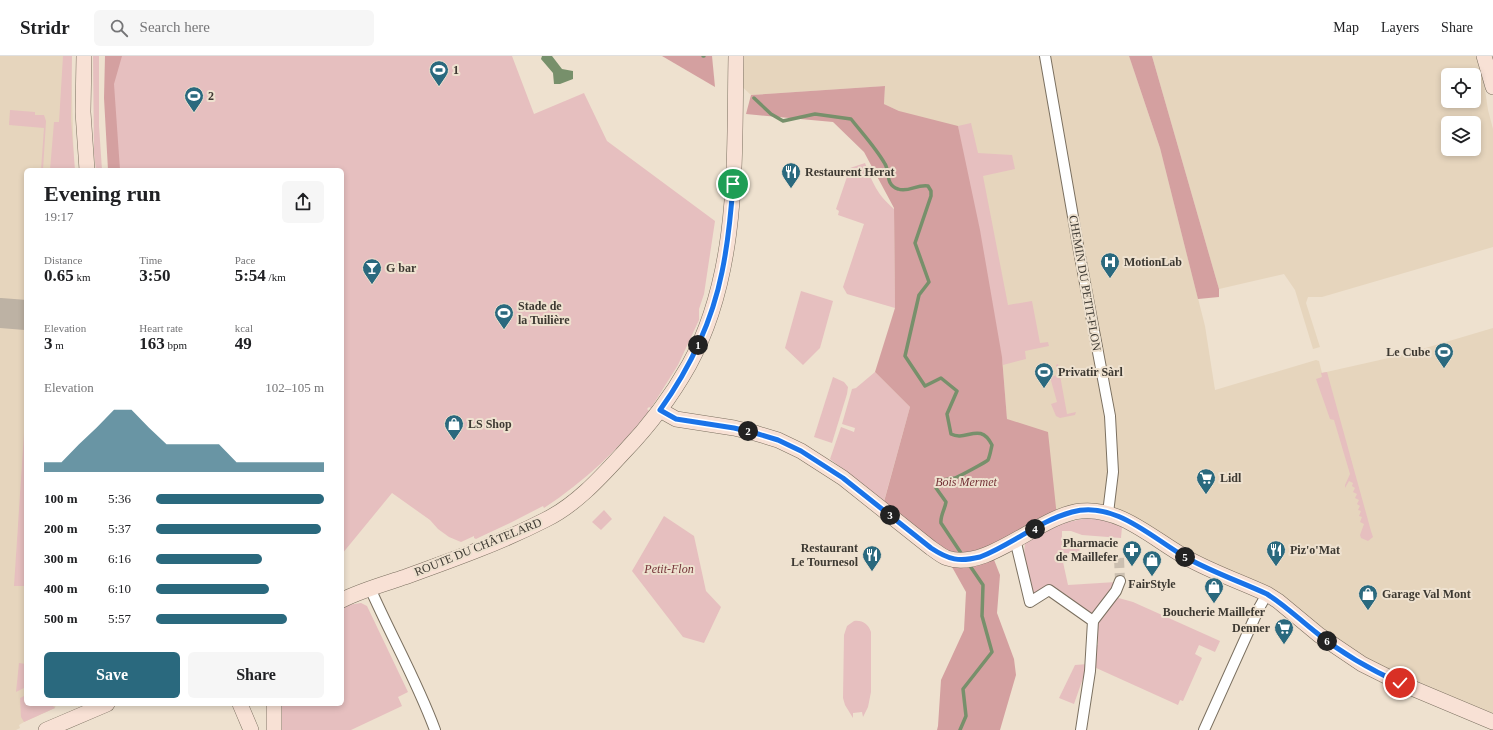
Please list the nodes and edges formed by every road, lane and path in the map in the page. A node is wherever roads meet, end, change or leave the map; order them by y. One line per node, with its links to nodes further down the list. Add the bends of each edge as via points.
1 (84, 56): 6 (street, via 83,112)
2 (736, 56): 7 (street, ROUTE DU CHÂTELARD, via 733,184 722,272 702,335 689,364)
3 (1046, 56): 8 (street, CHEMIN DU PETIT-FLON, via 1110,416 1113,472)
4 (1484, 56): 5 (street)
5 (1493, 87)
6 (87, 168)
7 (660, 410): 9 (street, via 676,419 755,433 801,451 843,478 947,558 969,560); 11 (street, ROUTE DU CHÂTELARD, via 591,487 546,520 470,553)
8 (1108, 513): 9 (street, via 1090,510 1073,512); 12 (street, via 1131,522 1188,559)
9 (1015, 540): 14 (street, via 1030,602 1049,590)
10 (1120, 581): 14 (street, via 1116,591)
11 (370, 588): 13 (street, ROUTE DU CHÂTELARD); 22 (street, via 426,705)
12 (1267, 594): 18 (street, via 1319,635 1362,664); 24 (street)
13 (344, 599)
14 (1093, 621): 23 (street, via 1090,671)
15 (102, 706): 19 (street)
16 (241, 706): 20 (street)
17 (274, 706): 21 (street)
18 (1493, 722)
19 (46, 730)
20 (251, 730)
21 (274, 730)
22 (435, 730)
23 (1082, 730)
24 (1204, 730)

